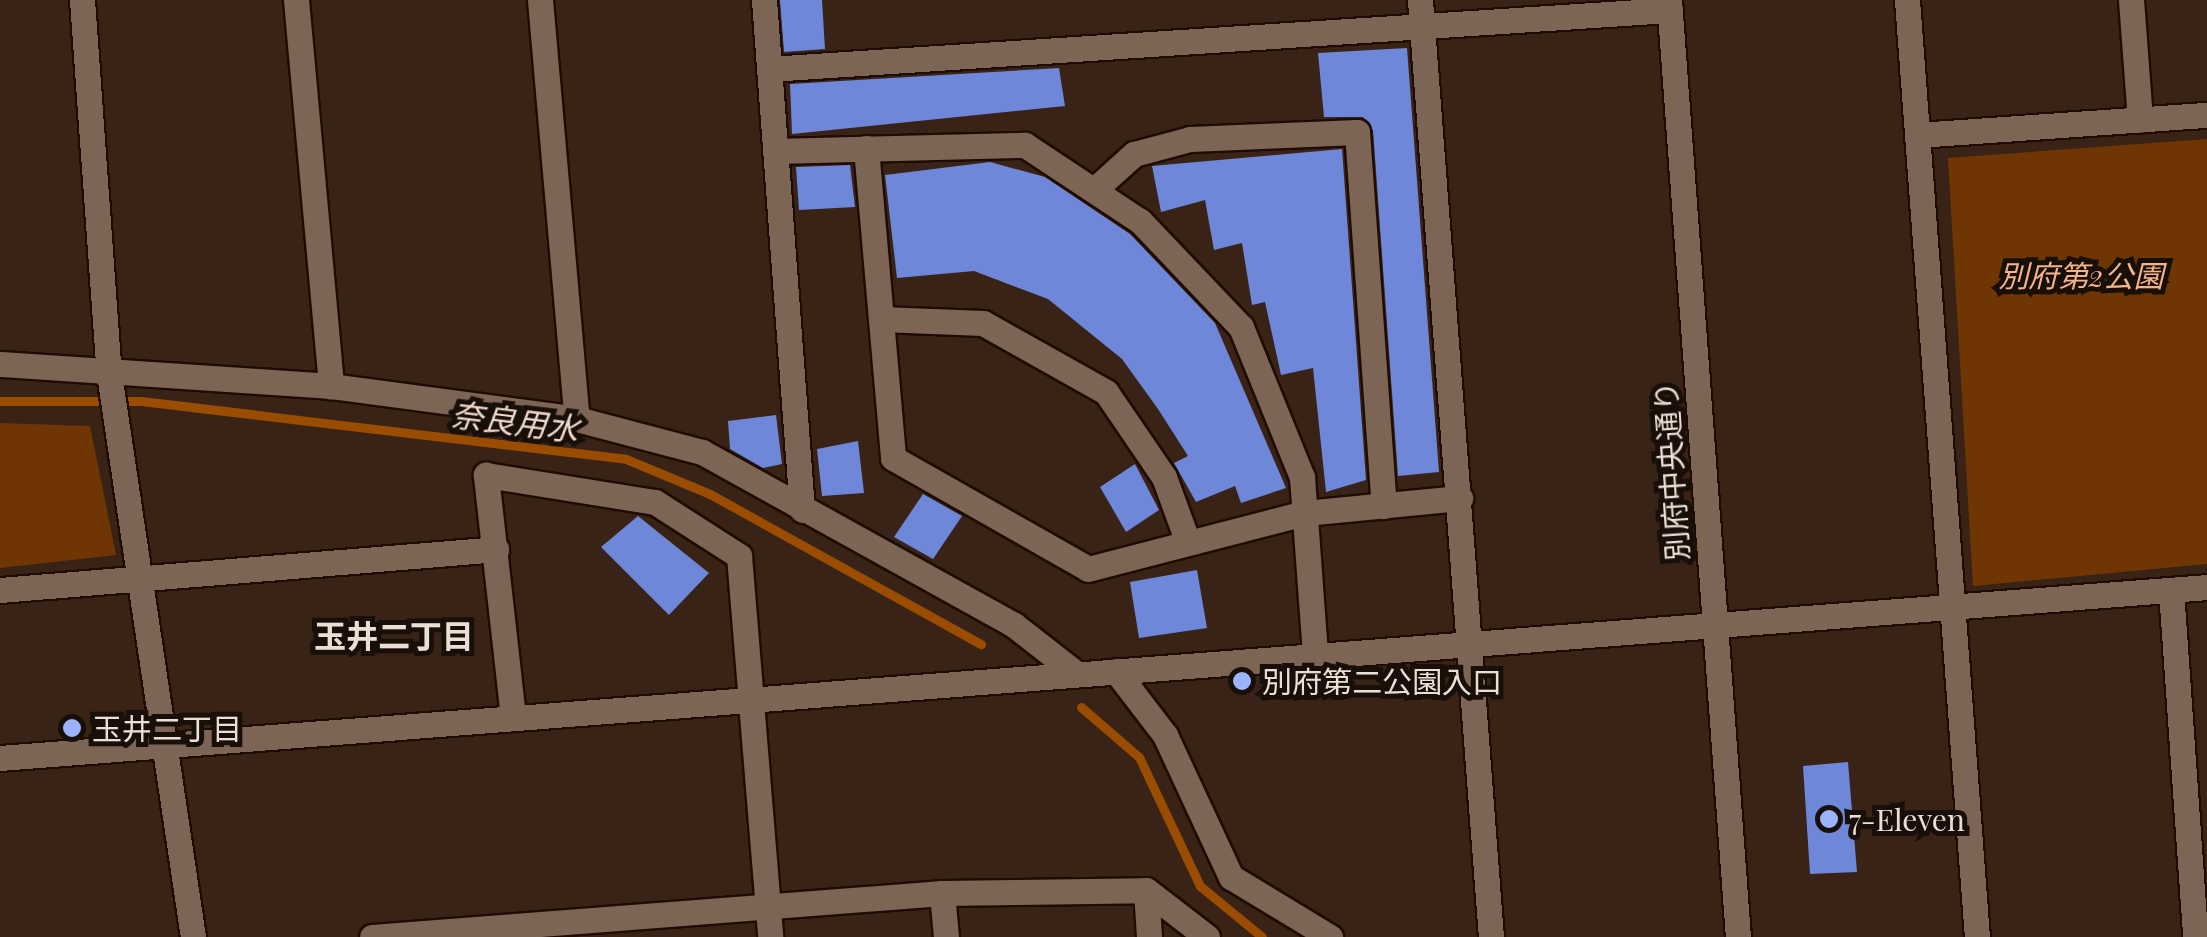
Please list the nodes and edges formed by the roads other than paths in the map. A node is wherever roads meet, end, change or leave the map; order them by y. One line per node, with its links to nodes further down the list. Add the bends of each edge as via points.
1 (82, 0): 19 (street)
2 (296, 0): 20 (street)
3 (540, 0): 21 (street)
4 (764, 0): 10 (street)
5 (1420, 0): 9 (street)
6 (1907, 0): 13 (street)
7 (2130, 0): 12 (street)
8 (1670, 5): 9 (street); 33 (street, 別府中央通り)
9 (1422, 26): 10 (street); 22 (street)
10 (769, 69): 15 (street)
11 (2207, 115): 12 (street)
12 (2140, 120): 13 (street)
13 (1918, 135): 32 (street)
14 (866, 148): 15 (street); 16 (street, via 1026,144); 17 (street)
15 (776, 151): 24 (street)
16 (1094, 190): 23 (street, via 1134,154 1190,139 1357,132); 25 (street, via 1140,221 1241,326 1302,477)
17 (881, 319): 26 (street, via 983,324 1106,392 1164,478); 26 (street, via 893,458 1088,568)
18 (0, 364): 19 (street)
19 (108, 366): 20 (street); 28 (street)
20 (331, 386): 21 (street)
21 (577, 419): 24 (street, via 702,452)
22 (1460, 498): 23 (street); 34 (street)
23 (1384, 506): 25 (street)
24 (802, 510): 37 (street, via 1014,625)
25 (1304, 513): 26 (street); 35 (street)
26 (1186, 537)
27 (496, 549): 28 (street); 38 (street, via 486,475 656,502 738,556); 39 (street)
28 (145, 579): 30 (street); 40 (street)
29 (2207, 588): 31 (street)
30 (0, 590)
31 (2172, 590): 32 (street); 56 (street)
32 (1952, 607): 33 (street); 55 (street)
33 (1715, 624): 34 (street); 54 (street, 別府中央通り)
34 (1472, 643): 35 (street); 53 (street)
35 (1314, 655): 36 (street)
36 (1116, 671): 37 (street); 52 (street, via 1165,734 1231,877)
37 (1077, 674): 38 (street)
38 (752, 697): 39 (street); 44 (street)
39 (513, 716): 40 (street)
40 (170, 744): 41 (street); 47 (street)
41 (0, 758)
42 (1146, 890): 43 (street); 50 (street); 51 (street)
43 (942, 892): 44 (street); 49 (street)
44 (768, 908): 45 (street); 48 (street)
45 (579, 931): 46 (street)
46 (387, 936)
47 (193, 937)
48 (770, 937)
49 (946, 937)
50 (1149, 937)
51 (1207, 937)
52 (1330, 937)
53 (1491, 937)
54 (1738, 937)
55 (1978, 937)
56 (2195, 937)

